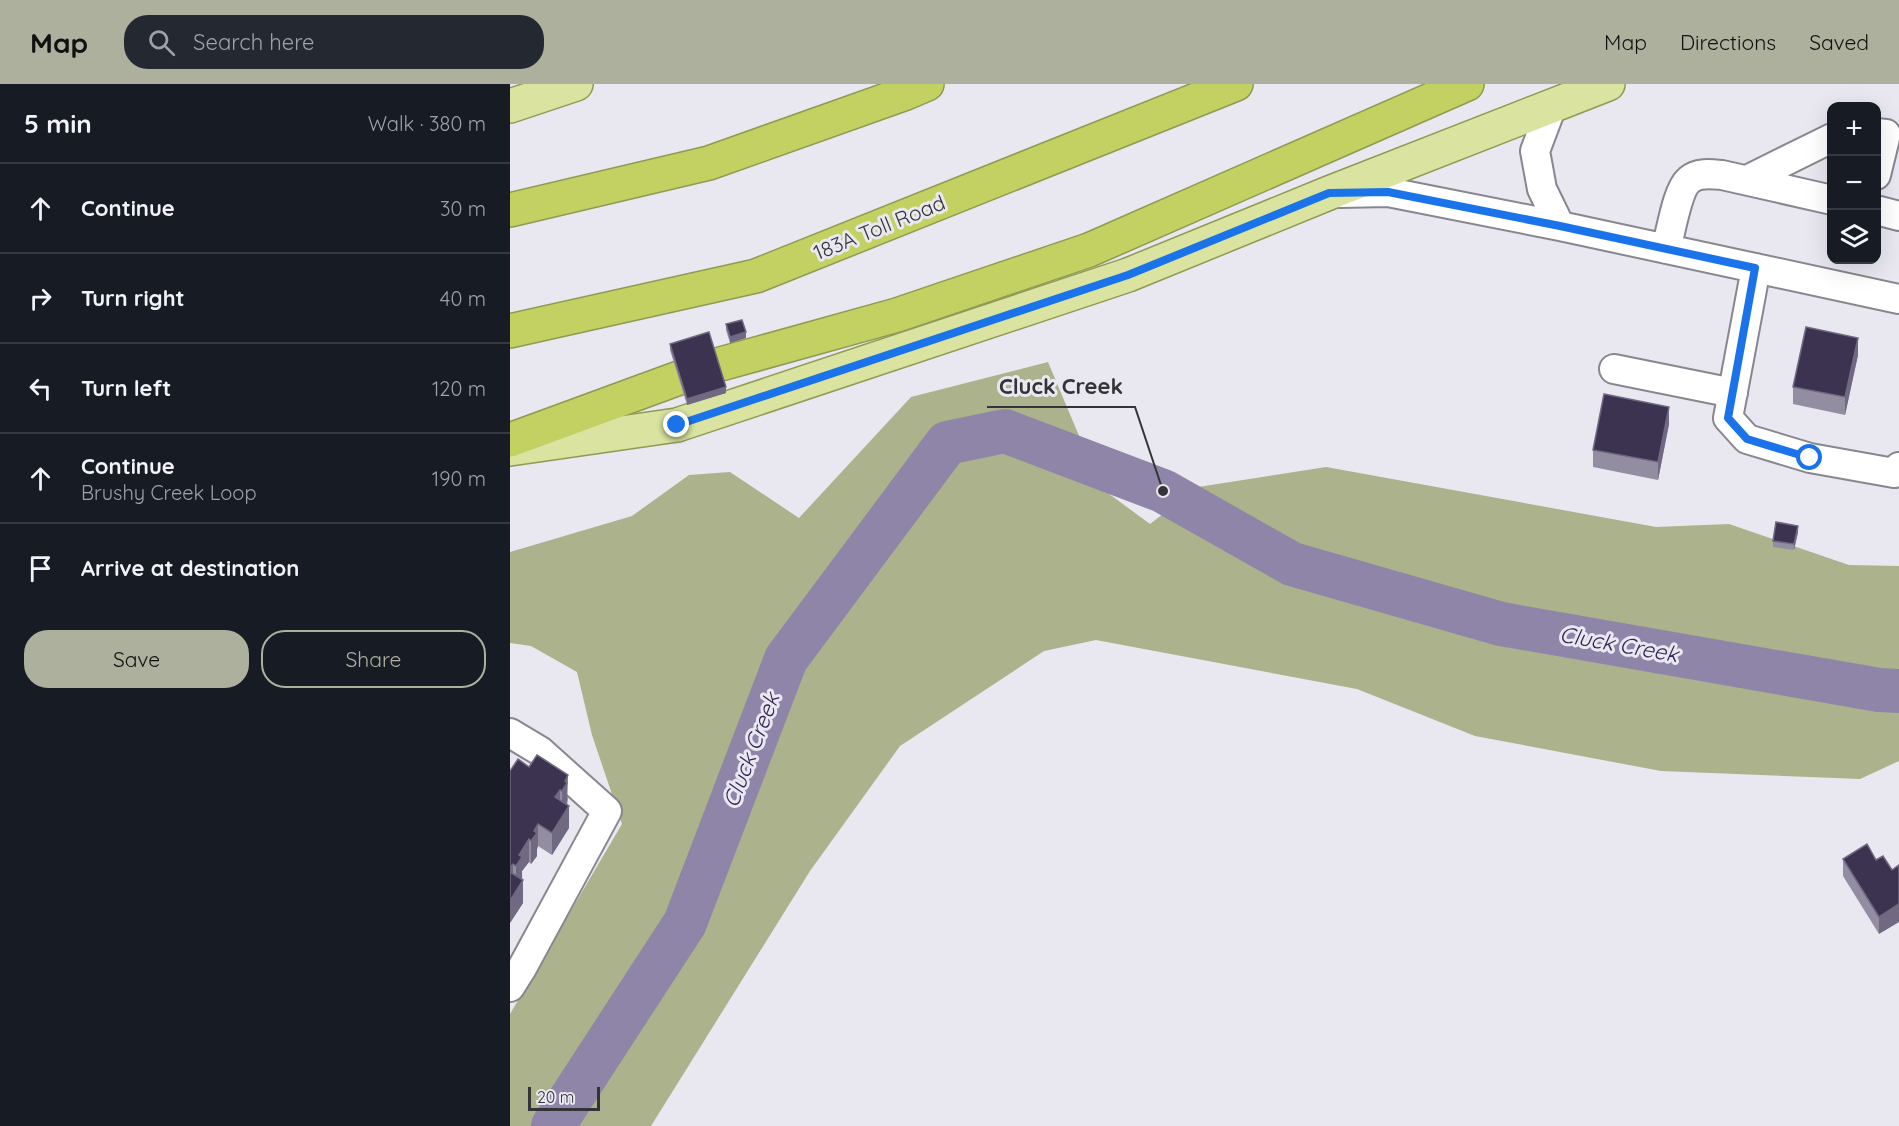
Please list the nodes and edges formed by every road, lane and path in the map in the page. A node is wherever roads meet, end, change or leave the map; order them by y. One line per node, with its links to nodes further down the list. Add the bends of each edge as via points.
1 (576, 84): 6 (main road)
2 (927, 84): 14 (highway, via 709,164)
3 (1236, 84): 21 (highway, 183A Toll Road, via 756,276)
4 (1467, 84): 22 (highway, via 1089,250 897,315)
5 (1608, 84): 7 (main road)
6 (510, 106)
7 (1552, 106): 12 (main road); 17 (lane, via 1535,151 1542,189)
8 (1881, 134): 10 (lane, via 1886,135)
9 (1827, 140): 11 (lane)
10 (1881, 155)
11 (1747, 180): 13 (lane); 18 (lane, via 1707,173 1690,179 1682,191)
12 (1329, 193): 17 (lane, via 1388,192); 27 (main road, via 1128,275 677,425)
13 (1827, 199)
14 (510, 210)
15 (1881, 211): 16 (lane)
16 (1899, 216)
17 (1560, 226): 18 (lane)
18 (1666, 249): 19 (lane)
19 (1755, 268): 20 (lane); 25 (lane)
20 (1899, 299)
21 (510, 331)
22 (717, 365)
23 (1614, 369): 25 (lane)
24 (678, 378): 26 (highway)
25 (1733, 393): 28 (lane, via 1728,418 1747,439 1810,458 1894,473)
26 (510, 440)
27 (510, 448)
28 (1899, 467)
29 (510, 733): 30 (lane, via 540,751 607,811)
30 (510, 987)

